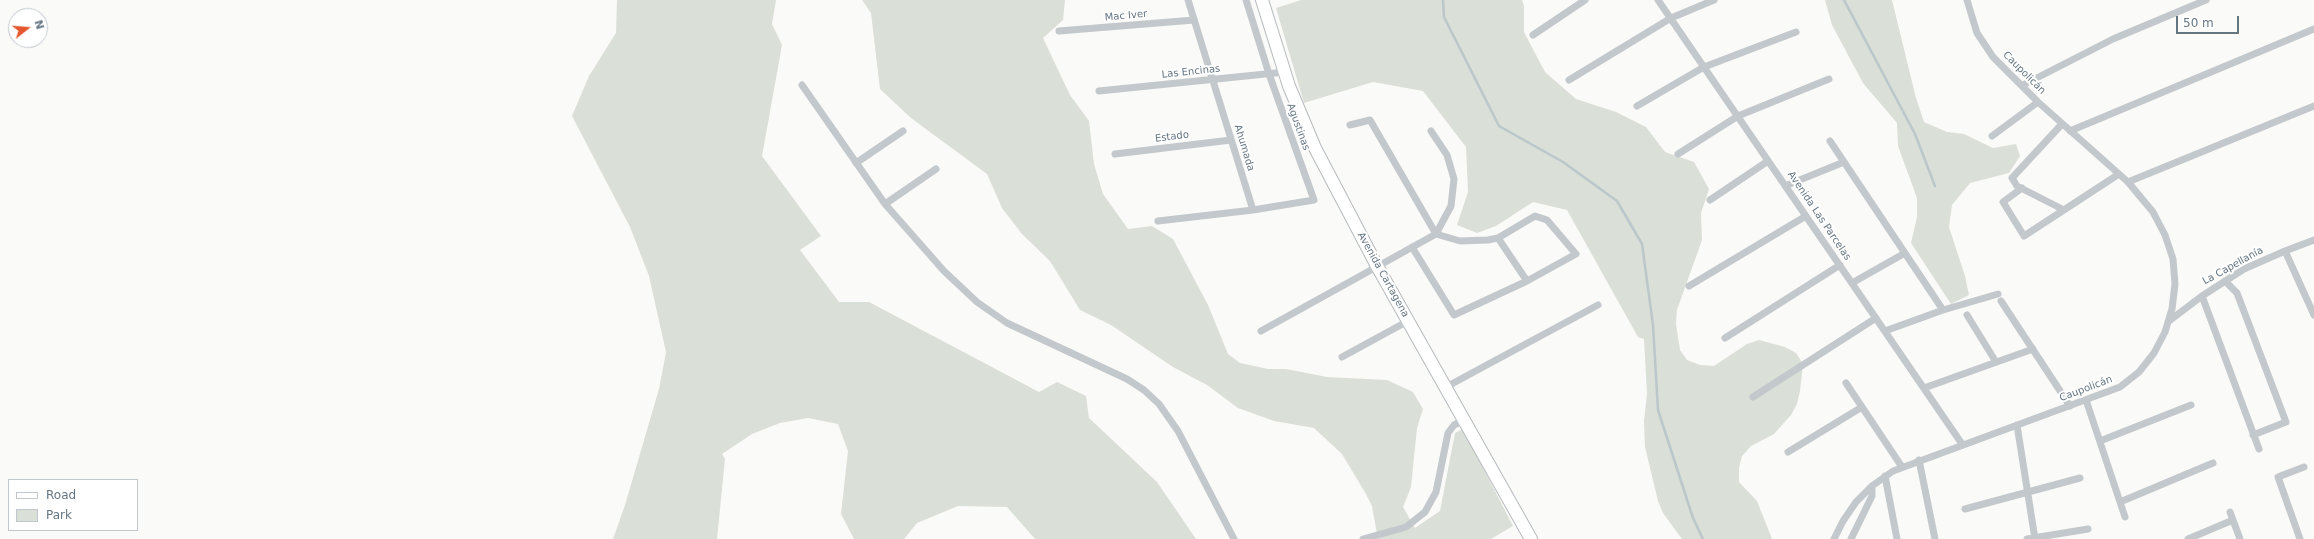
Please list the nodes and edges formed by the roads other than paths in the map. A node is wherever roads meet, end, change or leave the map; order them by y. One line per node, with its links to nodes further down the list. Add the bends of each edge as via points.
1 (1188, 0): 10 (street, Ahumada)
2 (1246, 0): 17 (street, Agustinas)
3 (1262, 0): 16 (main road, Avenida Cartagena)
4 (1585, 0): 14 (street)
5 (1658, 0): 9 (street, Avenida Las Parcelas)
6 (1714, 0): 9 (street)
7 (1967, 0): 22 (street, Caupolicán, via 1982,42 1993,57)
8 (2206, 0): 22 (street, via 2113,39)
9 (1671, 18): 15 (street, Avenida Las Parcelas); 20 (street)
10 (1194, 20): 12 (street, Mac Iver); 19 (street, Ahumada)
11 (2314, 29): 32 (street)
12 (1059, 31)
13 (1796, 32): 15 (street)
14 (1533, 36)
15 (1704, 67): 25 (street); 27 (street, Avenida Las Parcelas)
16 (1285, 72): 17 (street, Las Encinas); 59 (main road, Avenida Cartagena, via 1315,148)
17 (1269, 74): 19 (street, Las Encinas); 48 (street, Agustinas, via 1314,200)
18 (1829, 79): 27 (street)
19 (1212, 80): 23 (street, Las Encinas); 34 (street, Ahumada)
20 (1569, 80)
21 (802, 85): 40 (street)
22 (2023, 85): 24 (street, Caupolicán)
23 (1099, 91)
24 (2038, 102): 28 (street, Caupolicán); 33 (street)
25 (1637, 106)
26 (2314, 106): 43 (street)
27 (1738, 116): 37 (street); 38 (street, Avenida Las Parcelas)
28 (2062, 124): 32 (street, Caupolicán); 45 (street, via 2015,173 2013,181)
29 (1350, 125): 52 (street, via 1370,120)
30 (903, 131): 40 (street)
31 (1431, 131): 52 (street, via 1447,155 1454,179 1452,206)
32 (2070, 131): 42 (street, Caupolicán)
33 (1992, 136)
34 (1231, 140): 36 (street, Estado); 48 (street, Ahumada)
35 (1830, 141): 39 (street)
36 (1115, 154)
37 (1678, 154)
38 (1768, 161): 44 (street, Avenida Las Parcelas); 46 (street)
39 (1844, 162): 44 (street); 57 (street)
40 (856, 163): 47 (street)
41 (936, 169): 47 (street)
42 (2119, 174): 43 (street, Caupolicán); 49 (street)
43 (2128, 182): 71 (street, Caupolicán, via 2153,212 2170,247 2175,284)
44 (1786, 186): 50 (street, Avenida Las Parcelas)
45 (2022, 188): 49 (street); 49 (street, via 2003,202 2024,236)
46 (1710, 200)
47 (885, 204): 109 (street, via 944,271 991,313 1126,379 1152,397 1172,422)
48 (1253, 210): 51 (street)
49 (2064, 210)
50 (1806, 216): 58 (street, Avenida Las Parcelas); 63 (street)
51 (1158, 221)
52 (1436, 234): 53 (street, via 1469,242); 55 (street)
53 (1498, 238): 60 (street); 60 (street, via 1535,216 1547,220 1576,254)
54 (2314, 240): 56 (street, La Capellanía)
55 (1412, 247): 59 (street); 60 (street, via 1454,315)
56 (2285, 250): 61 (street, La Capellanía); 68 (street)
57 (1905, 253): 62 (street); 66 (street)
58 (1840, 265): 62 (street, Avenida Las Parcelas); 74 (street)
59 (1377, 266): 70 (main road, Avenida Cartagena); 72 (street)
60 (1527, 281)
61 (2225, 281): 64 (street, La Capellanía); 88 (street, via 2237,294 2286,422)
62 (1852, 283): 69 (street, Avenida Las Parcelas)
63 (1689, 286)
64 (2202, 296): 71 (street, La Capellanía); 88 (street)
65 (1598, 305): 79 (street)
66 (1943, 310): 73 (street); 75 (street, via 2000,297)
67 (1967, 315): 77 (street)
68 (2314, 315)
69 (1876, 318): 73 (street, Avenida Las Parcelas); 81 (street)
70 (1408, 321): 76 (street); 79 (main road, Avenida Cartagena)
71 (2169, 321): 82 (street, Caupolicán, via 2160,343 2139,372 2120,387)
72 (1261, 331)
73 (1885, 331): 80 (street, Avenida Las Parcelas)
74 (1726, 338)
75 (2033, 349): 77 (street); 83 (street)
76 (1342, 357)
77 (1996, 362): 80 (street)
78 (1846, 383): 85 (street)
79 (1446, 387): 86 (main road, Avenida Cartagena)
80 (1924, 388): 90 (street, Avenida Las Parcelas)
81 (1753, 397)
82 (2086, 400): 83 (street, Caupolicán); 89 (street)
83 (2070, 406): 87 (street, Caupolicán)
84 (2190, 406): 89 (street)
85 (1862, 407): 92 (street); 95 (street)
86 (1464, 420): 107 (street, via 1454,425 1448,434 1436,492 1425,512 1406,527); 111 (main road, Avenida Cartagena)
87 (2017, 425): 90 (street, Caupolicán); 100 (street)
88 (2253, 435): 91 (street)
89 (2100, 441): 101 (street)
90 (1962, 444): 93 (street, Caupolicán)
91 (2258, 449)
92 (1788, 452)
93 (1919, 460): 95 (street, Caupolicán); 115 (street)
94 (2213, 463): 101 (street)
95 (1902, 467): 97 (street, Caupolicán)
96 (2304, 467): 119 (street, via 2278,477)
97 (1885, 476): 99 (street, Caupolicán); 114 (street)
98 (2080, 478): 100 (street)
99 (1872, 486): 112 (street, Caupolicán, via 1849,512); 113 (street, via 1872,496)
100 (2028, 493): 102 (street); 108 (street)
101 (2120, 502): 104 (street)
102 (1965, 509)
103 (2230, 512): 105 (street)
104 (2125, 517)
105 (2233, 520): 117 (street); 118 (street)
106 (2088, 529): 108 (street)
107 (1372, 537): 110 (street)
108 (2035, 538): 116 (street)
109 (1234, 539)
110 (1363, 539)
111 (1531, 539)
112 (1834, 539)
113 (1851, 539)
114 (1897, 539)
115 (1935, 539)
116 (2027, 539)
117 (2188, 539)
118 (2240, 539)
119 (2300, 539)

